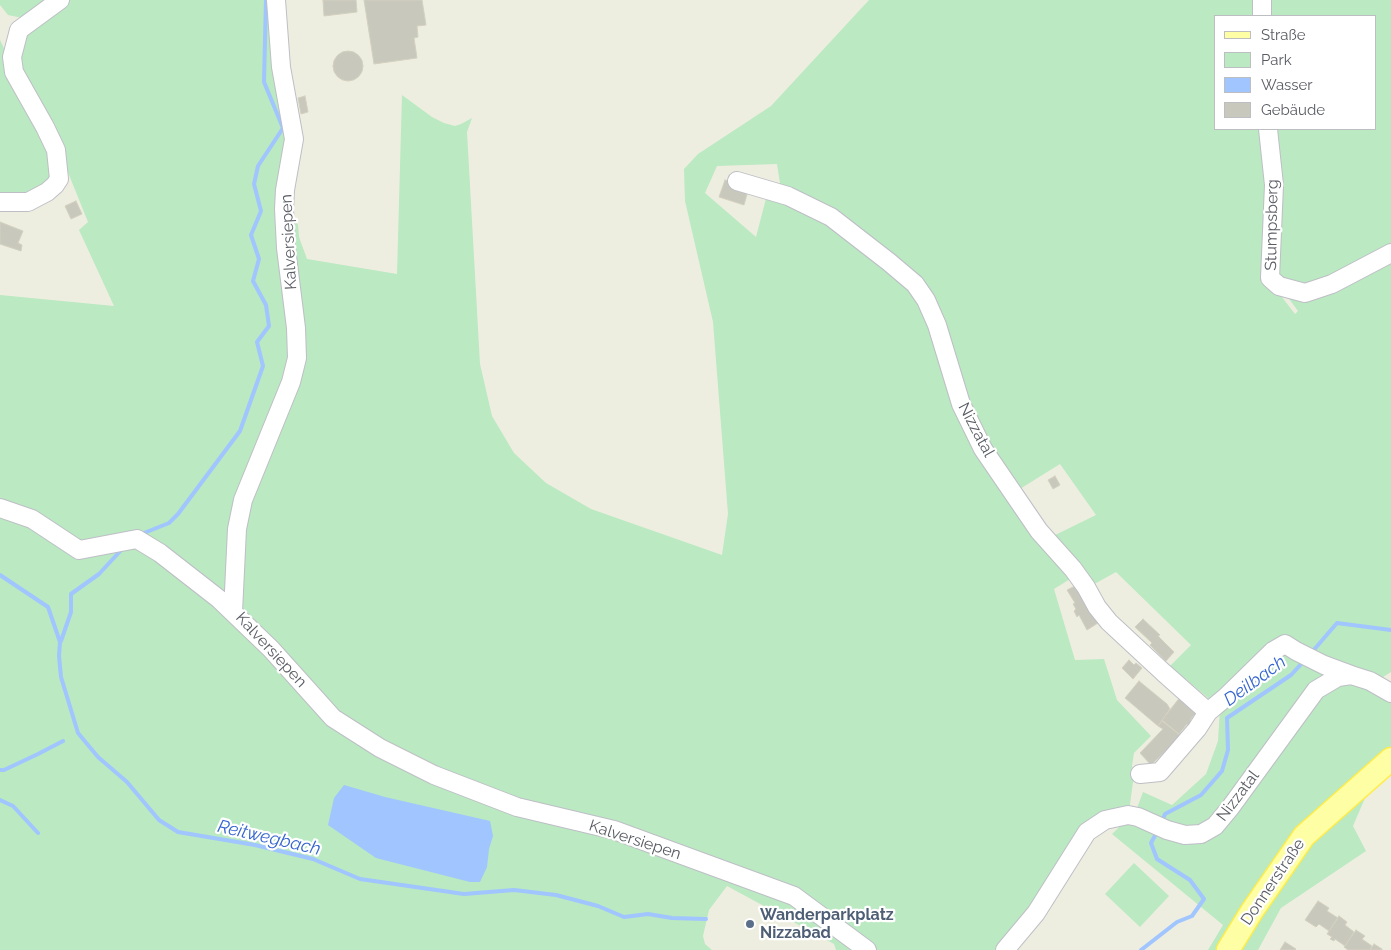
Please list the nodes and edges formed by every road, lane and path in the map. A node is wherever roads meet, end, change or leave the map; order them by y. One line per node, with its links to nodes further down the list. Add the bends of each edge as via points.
1 (60, 0): 7 (street, via 19,30 12,57 14,72 56,150 59,178 47,192 28,202)
2 (276, 0): 10 (street, Kalversiepen, via 281,66 294,138 284,209 297,358 291,382 243,500 237,529)
3 (1262, 0): 4 (street)
4 (1262, 15)
5 (1268, 130): 8 (street, Stumpsberg, via 1274,184 1270,278 1279,286 1305,293 1332,284)
6 (737, 180): 13 (street, Nizzatal, via 788,196 831,217 915,284 937,325 960,404 983,449 1039,531 1073,569 1109,622)
7 (0, 202)
8 (1391, 253)
9 (0, 508): 10 (street, via 32,519 79,550 137,539 168,559)
10 (233, 612): 16 (street, Kalversiepen, via 333,718 380,748 434,775 517,807 614,830 794,896)
11 (1351, 675): 12 (street); 13 (street, via 1285,644 1273,651); 17 (street, Nizzatal, via 1338,677 1316,690 1215,826 1201,834 1185,835 1128,815 1105,820 1087,832 1036,913)
12 (1391, 693)
13 (1208, 712): 15 (street, via 1160,772)
14 (1391, 759): 18 (main road, Donnerstraße, via 1304,836)
15 (1140, 774)
16 (867, 950)
17 (1005, 950)
18 (1228, 950)

